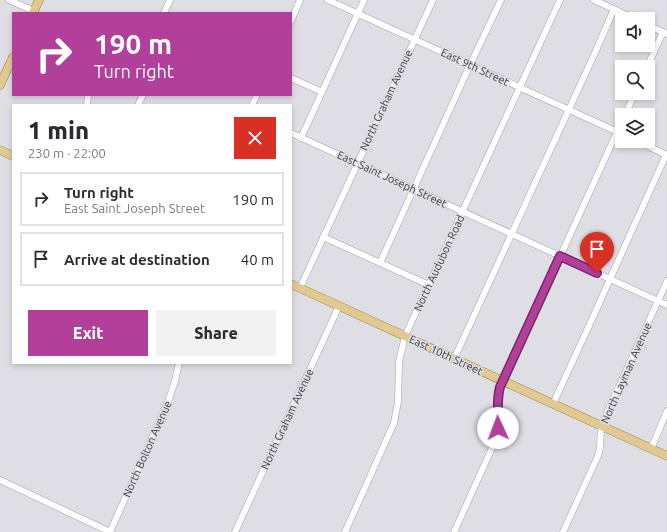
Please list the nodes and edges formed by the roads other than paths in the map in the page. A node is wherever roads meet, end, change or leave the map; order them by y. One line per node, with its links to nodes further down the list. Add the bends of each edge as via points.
1 (9, 0): 12 (street)
2 (39, 0): 12 (main road)
3 (170, 0): 13 (street)
4 (300, 0): 16 (street)
5 (328, 0): 15 (street, East 9th Street)
6 (364, 0): 15 (street)
7 (433, 0): 19 (street, North Graham Avenue)
8 (501, 0): 22 (street)
9 (560, 0): 25 (street, North Audubon Road)
10 (594, 0): 11 (street)
11 (614, 9): 14 (street); 27 (street)
12 (33, 12)
13 (164, 12)
14 (620, 12)
15 (358, 14): 19 (street, East 9th Street); 26 (street)
16 (292, 18)
17 (655, 28): 18 (street)
18 (665, 33): 21 (street)
19 (415, 40): 22 (street, East 9th Street); 36 (street, North Graham Avenue)
20 (12, 59): 24 (main road)
21 (651, 60)
22 (470, 65): 25 (street, East 9th Street); 37 (street)
23 (292, 78): 26 (street)
24 (0, 85)
25 (519, 88): 27 (street, East 9th Street); 38 (street, North Audubon Road)
26 (322, 92): 30 (street)
27 (568, 110): 28 (street, East 9th Street); 39 (street)
28 (615, 131)
29 (292, 134): 30 (street, East Saint Joseph Street)
30 (301, 138): 36 (street, East Saint Joseph Street)
31 (615, 141): 41 (street)
32 (652, 148): 34 (street)
33 (0, 150): 35 (main road)
34 (667, 155): 43 (street)
35 (12, 156)
36 (357, 164): 37 (street, East Saint Joseph Street); 40 (street, North Graham Avenue)
37 (413, 189): 38 (street, East Saint Joseph Street); 42 (street)
38 (463, 212): 39 (street, East Saint Joseph Street); 46 (street, North Audubon Road)
39 (511, 235): 41 (street, East Saint Joseph Street); 52 (street)
40 (323, 237): 42 (street); 47 (street, North Graham Avenue)
41 (560, 256): 43 (street, East Saint Joseph Street); 54 (street)
42 (380, 263): 46 (street)
43 (610, 279): 48 (street, East Saint Joseph Street); 55 (street)
44 (667, 281): 48 (street, North Layman Avenue)
45 (292, 284): 47 (main road, East 10th Street)
46 (429, 285): 51 (street, North Audubon Road)
47 (300, 288): 50 (main road, East 10th Street)
48 (658, 301): 49 (street, East Saint Joseph Street); 57 (street, North Layman Avenue)
49 (667, 305)
50 (339, 306): 51 (main road, East 10th Street); 62 (street, North Graham Avenue)
51 (405, 336): 52 (main road, East 10th Street); 63 (street, North Audubon Road, via 399,362 398,402 394,423)
52 (454, 359): 54 (main road, East 10th Street)
53 (178, 364): 61 (street, North Bolton Avenue, via 168,402)
54 (503, 381): 55 (main road, East 10th Street); 64 (street, via 497,403 499,421 496,439)
55 (553, 404): 57 (main road, East 10th Street)
56 (667, 412): 58 (street)
57 (601, 426): 58 (main road, East 10th Street); 65 (street, North Layman Avenue, via 599,453)
58 (651, 449): 59 (main road, East 10th Street)
59 (667, 456)
60 (0, 480): 61 (street)
61 (110, 532)
62 (235, 532)
63 (345, 532)
64 (454, 532)
65 (563, 532)

